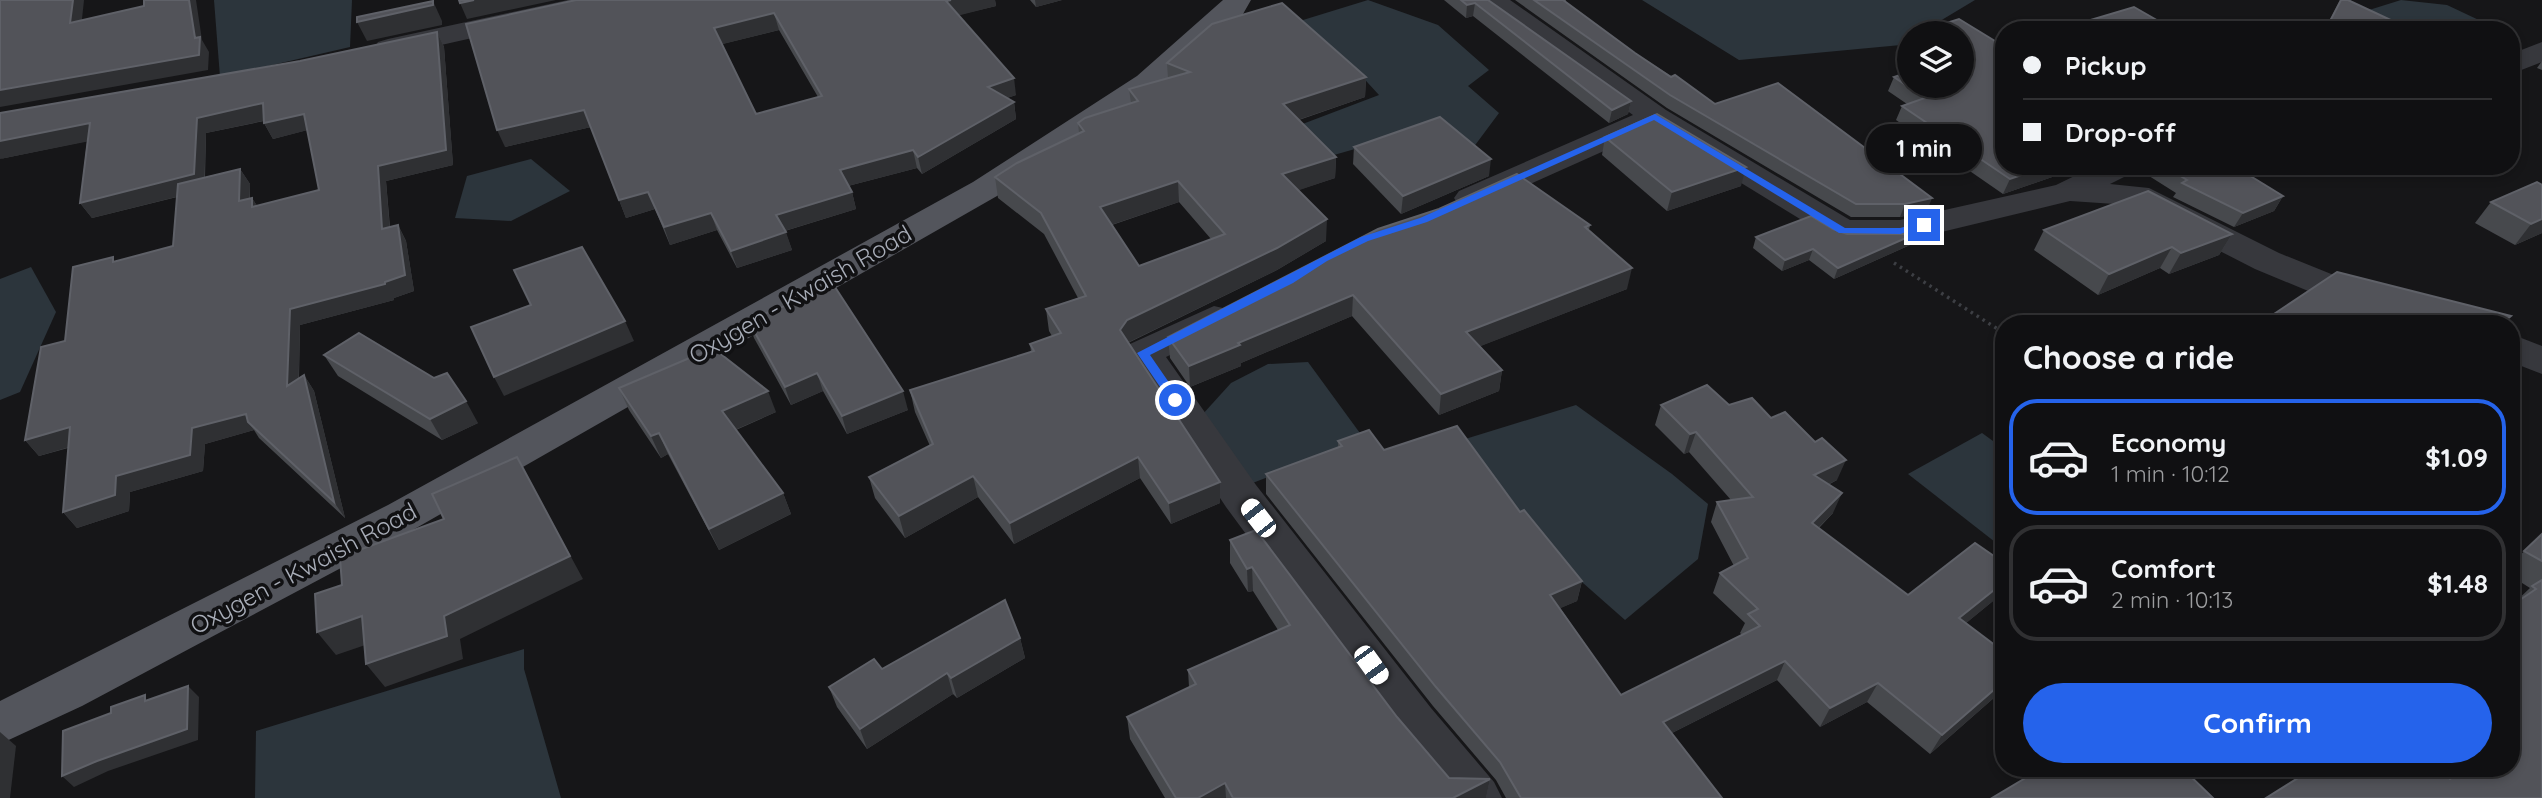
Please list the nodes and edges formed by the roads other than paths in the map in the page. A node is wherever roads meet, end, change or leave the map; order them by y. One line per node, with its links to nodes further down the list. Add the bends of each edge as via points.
1 (606, 0): 6 (street)
2 (1208, 0): 16 (main road, Oxygen - Kwaish Road, via 1122,73 978,166 281,556)
3 (1237, 0): 17 (main road, Oxygen - Kwaish Road, via 1148,82 985,189 403,516)
4 (1492, 0): 8 (street)
5 (2542, 51): 7 (street)
6 (363, 54)
7 (2520, 61)
8 (1655, 117): 10 (street, via 1843,231 1900,231); 11 (street)
9 (2102, 175): 10 (street)
10 (2067, 192): 13 (street, via 2137,195 2267,261 2337,290)
11 (1435, 215)
12 (1241, 304): 18 (street, via 1143,353 1241,496)
13 (2421, 315)
14 (2520, 351): 15 (street)
15 (2542, 360)
16 (0, 694)
17 (0, 723)
18 (1477, 798)

